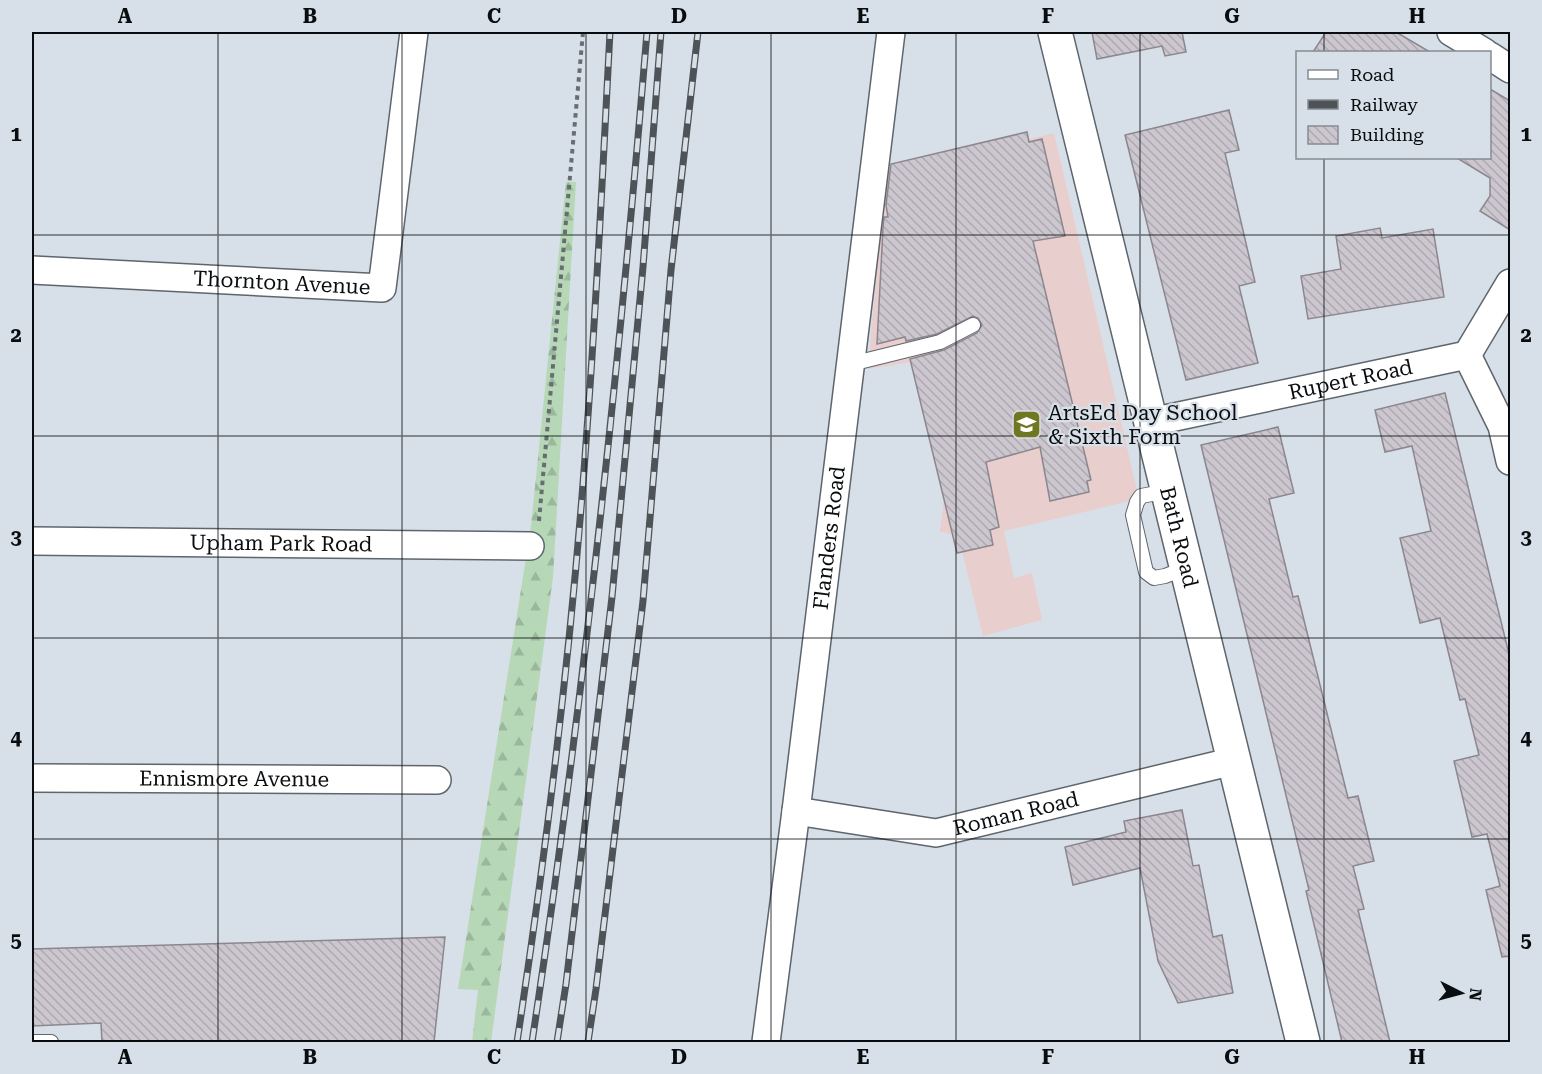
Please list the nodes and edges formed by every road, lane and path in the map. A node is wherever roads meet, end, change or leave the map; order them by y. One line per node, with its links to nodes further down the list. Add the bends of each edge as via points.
1 (414, 32): 9 (street, Thornton Avenue, via 382,288)
2 (583, 32): 18 (path, via 536,545)
3 (891, 32): 13 (street, Flanders Road)
4 (1055, 32): 14 (main road, Bath Road)
5 (1451, 32): 6 (street)
6 (1482, 51)
7 (1491, 57): 8 (street)
8 (1510, 69)
9 (32, 270)
10 (1510, 283): 12 (street)
11 (973, 325): 13 (lane, via 940,342)
12 (1467, 355): 14 (street, Rupert Road); 15 (street)
13 (850, 364): 22 (street, Flanders Road)
14 (1151, 422): 19 (main road, Bath Road)
15 (1506, 428): 16 (street)
16 (1510, 461)
17 (32, 541): 18 (street, Upham Park Road)
18 (530, 546)
19 (1234, 761): 22 (street, Roman Road, via 936,833); 26 (main road, Bath Road)
20 (32, 778): 21 (street, Ennismore Avenue)
21 (436, 780)
22 (796, 811): 25 (street, Flanders Road)
23 (32, 1042): 24 (lane)
24 (51, 1042)
25 (766, 1042)
26 (1303, 1042)

